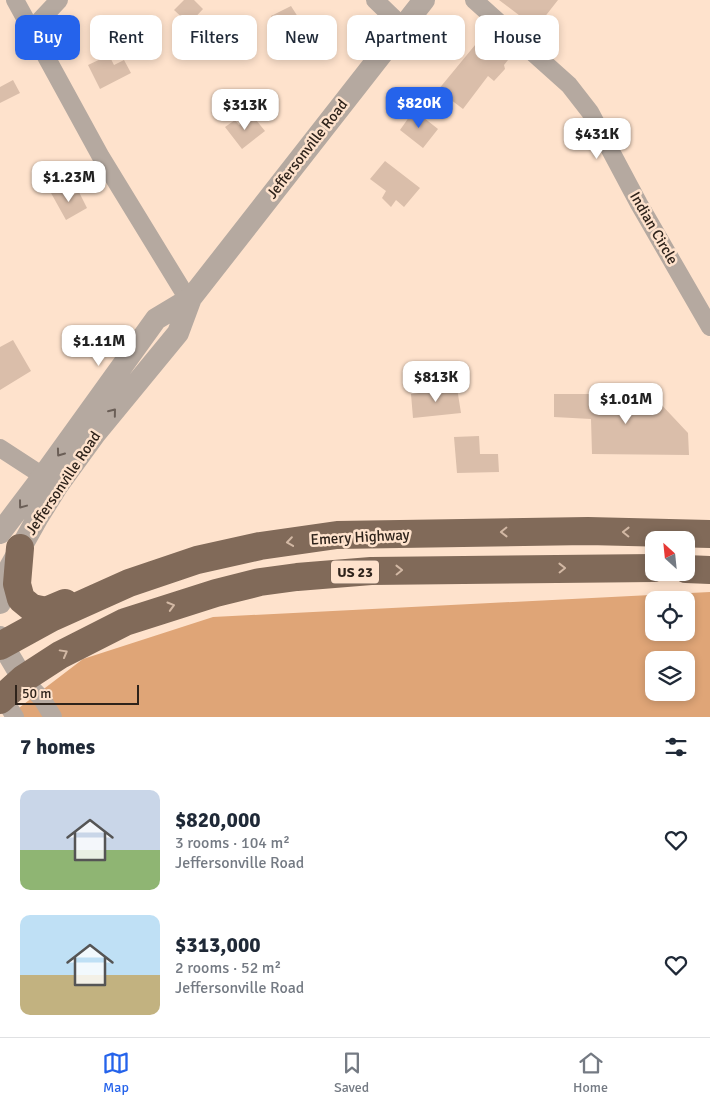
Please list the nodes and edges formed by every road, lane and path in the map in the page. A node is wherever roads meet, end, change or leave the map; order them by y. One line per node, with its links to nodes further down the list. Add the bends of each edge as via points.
1 (15, 0): 6 (street)
2 (59, 0): 7 (street)
3 (374, 0): 8 (street)
4 (424, 0): 9 (street, Jeffersonville Road)
5 (474, 0): 13 (street, Indian Circle, via 569,85 590,112)
6 (23, 15)
7 (45, 15)
8 (390, 15)
9 (412, 15)
10 (48, 60): 12 (street, via 101,157 183,291)
11 (377, 60): 12 (street, Jeffersonville Road)
12 (191, 298): 15 (street, Jeffersonville Road, one-way to 15, via 156,319); 17 (street, Jeffersonville Road, one-way to 12, via 178,334)
13 (710, 327)
14 (0, 448): 15 (street)
15 (43, 476): 17 (street, Jeffersonville Road, one-way to 17)
16 (710, 534): 21 (highway, Emery Highway, one-way to 21, via 588,531 337,535 260,546 197,560)
17 (10, 541): 21 (highway, via 21,598 32,608 46,611 71,601); 22 (street, Jeffersonville Road, via 10,567)
18 (645, 568): 24 (highway, US 23, one-way to 18, via 60,655 125,622 260,582 371,571)
19 (695, 569): 20 (highway)
20 (710, 570)
21 (94, 598): 23 (highway, Emery Highway)
22 (0, 604)
23 (1, 642): 24 (street)
24 (8, 697): 25 (street, via 42,699)
25 (53, 717)

